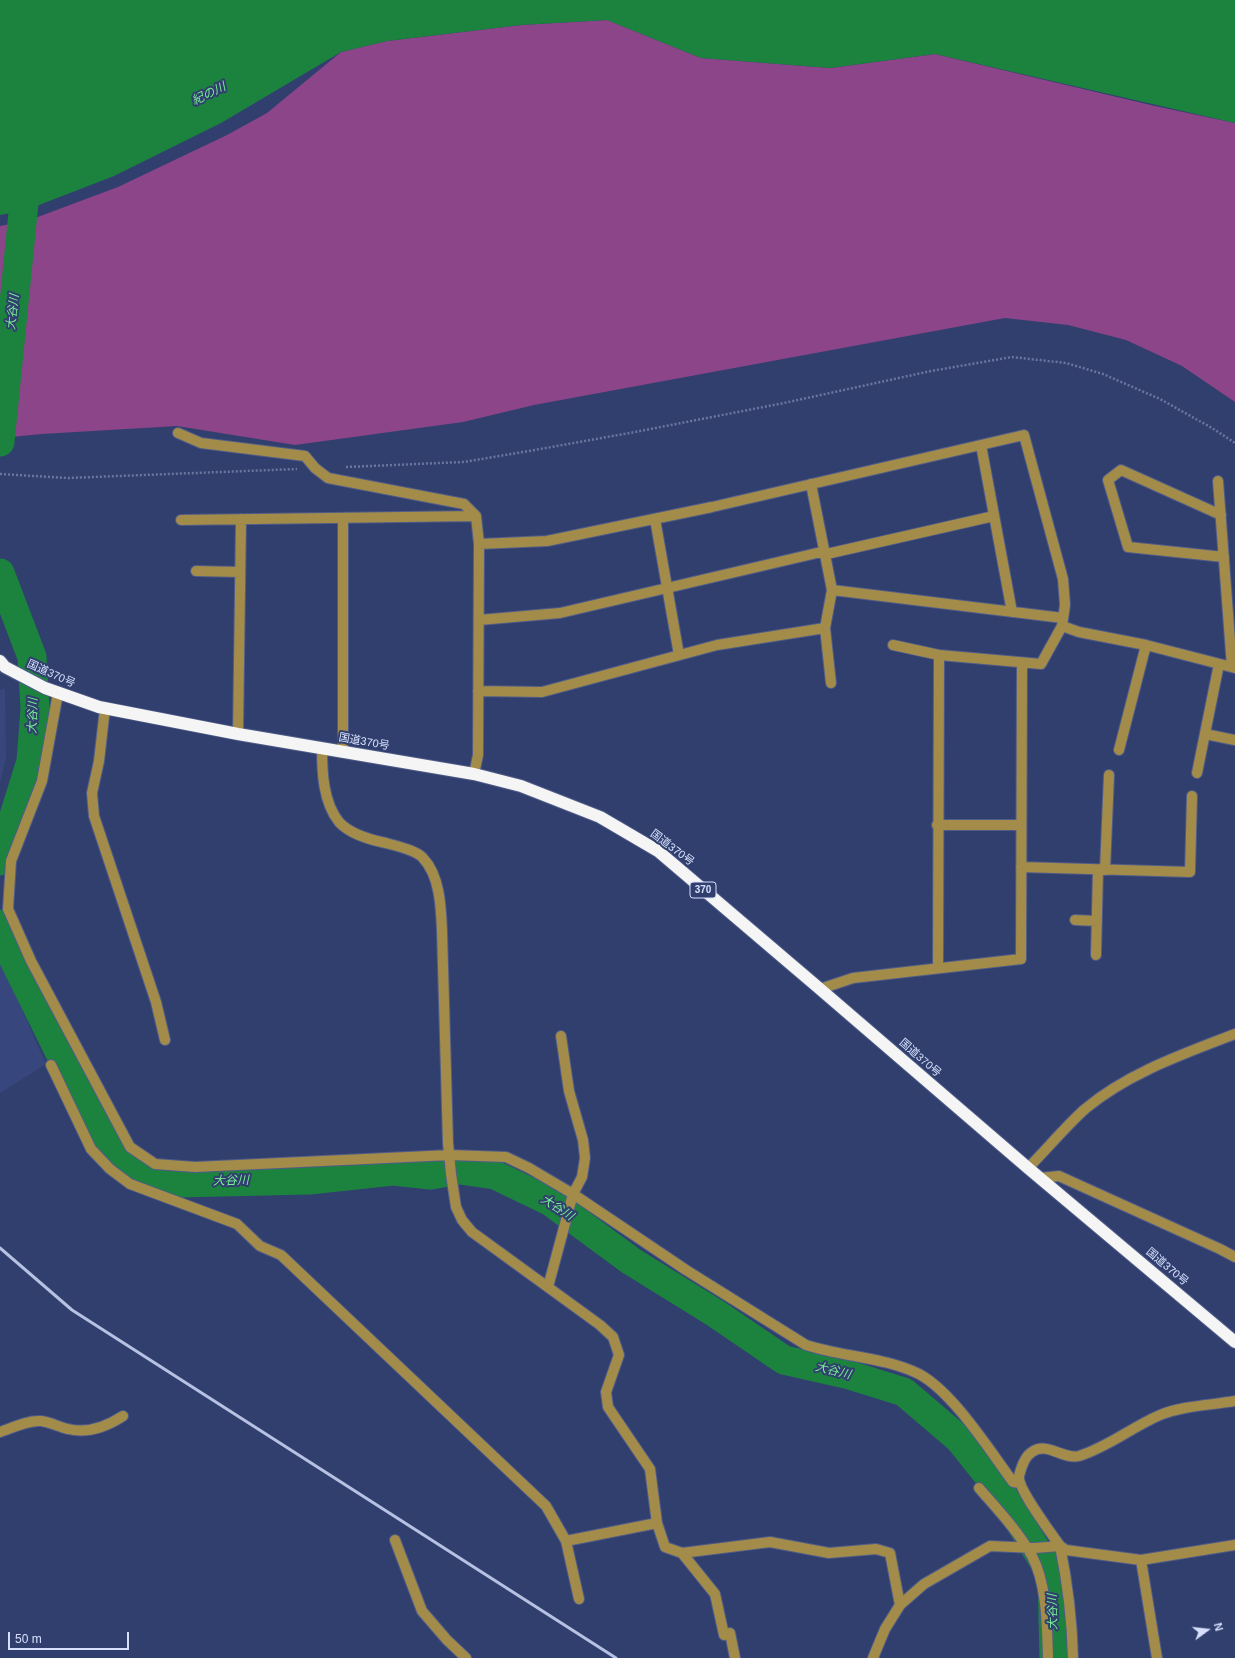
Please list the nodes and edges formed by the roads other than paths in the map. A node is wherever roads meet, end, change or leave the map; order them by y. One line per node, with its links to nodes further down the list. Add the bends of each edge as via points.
1 (178, 433): 6 (street, via 202,442 305,456 328,478 464,504)
2 (981, 445): 4 (street); 7 (street); 22 (street, via 1024,435 1063,579)
3 (1218, 481): 5 (street)
4 (811, 484): 10 (street); 13 (street)
5 (1221, 515): 14 (street); 14 (street, via 1121,470 1108,480 1128,547)
6 (476, 516): 8 (street); 12 (street)
7 (994, 516): 13 (street, via 831,553); 19 (street)
8 (343, 518): 9 (street); 41 (street)
9 (241, 519): 11 (street); 16 (street)
10 (655, 519): 12 (street, via 547,541); 17 (street)
11 (181, 520)
12 (479, 544): 20 (street)
13 (824, 552): 17 (street); 18 (street)
14 (1224, 557): 21 (street)
15 (196, 571): 16 (street)
16 (240, 572): 36 (street)
17 (667, 587): 20 (street, via 560,613); 26 (street)
18 (832, 590): 19 (street); 23 (street)
19 (1012, 612): 22 (street)
20 (478, 620): 33 (street)
21 (1232, 620): 31 (street)
22 (1063, 622): 25 (street, via 1079,632); 28 (street, via 1041,664)
23 (825, 628): 26 (street, via 717,645); 32 (street)
24 (893, 645): 27 (street)
25 (1146, 645): 30 (street); 40 (street)
26 (679, 655): 33 (street, via 542,692)
27 (938, 656): 28 (street); 46 (street)
28 (1022, 663): 47 (street)
29 (3, 664): 34 (highway, 国道370号 / 370)
30 (1219, 664): 31 (street); 37 (street)
31 (1233, 667)
32 (831, 683)
33 (478, 691): 42 (street, via 478,755)
34 (58, 693): 35 (highway, 国道370号 / 370); 59 (street, via 42,781 11,861 8,909 31,960 130,1147 155,1164 195,1168)
35 (105, 708): 36 (highway, 国道370号 / 370); 57 (street, via 99,761 92,793 94,816 156,1002)
36 (238, 734): 39 (highway, 国道370号 / 370)
37 (1205, 734): 38 (street); 43 (street)
38 (1235, 740)
39 (322, 748): 41 (highway, 国道370号 / 370); 59 (street, via 324,783 331,807 340,822 372,840 422,856 431,869 436,884 441,905)
40 (1119, 750)
41 (343, 752): 42 (highway, 国道370号 / 370)
42 (474, 774): 54 (highway, 国道370号 / 370, via 520,786 600,817 658,852)
43 (1197, 774)
44 (1109, 775): 49 (street)
45 (1192, 796): 49 (street, via 1190,872)
46 (937, 825): 47 (street); 53 (street)
47 (1021, 825): 48 (street)
48 (1021, 867): 49 (street); 53 (street, via 1021,959)
49 (1102, 870): 51 (street)
50 (1075, 920): 51 (street)
51 (1097, 921): 52 (street)
52 (1096, 955)
53 (938, 968): 54 (street, via 854,978)
54 (820, 989): 60 (highway, 国道370号 / 370)
55 (1235, 1034): 60 (street, via 1124,1082 1085,1109)
56 (561, 1036): 62 (street, via 569,1091 583,1140 585,1158 582,1177)
57 (165, 1040)
58 (50, 1065): 73 (street, via 91,1148 110,1169 130,1184 237,1224 260,1246 281,1254 546,1506)
59 (450, 1155): 62 (street, via 506,1157); 64 (street, via 456,1207 462,1220 472,1232)
60 (1028, 1168): 61 (highway, 国道370号 / 370)
61 (1040, 1178): 63 (street, via 1059,1176); 65 (highway, 国道370号 / 370)
62 (573, 1194): 64 (street); 69 (street, via 686,1270 806,1345 879,1362 919,1375 942,1392 962,1413 1013,1482)
63 (1235, 1257)
64 (548, 1287): 71 (street, via 600,1325 613,1338 619,1355 606,1392 608,1407 650,1469)
65 (1235, 1342)
66 (1235, 1401): 69 (street, via 1161,1414 1093,1451 1076,1456 1049,1449 1032,1452 1024,1461 1019,1476)
67 (123, 1416): 68 (street, via 108,1425 89,1431 69,1430 41,1421 20,1424)
68 (0, 1432)
69 (1020, 1483): 75 (street)
70 (979, 1488): 76 (street)
71 (657, 1523): 73 (street); 77 (street, via 665,1547)
72 (395, 1540): 81 (street, via 422,1611)
73 (566, 1541): 79 (street)
74 (1235, 1545): 78 (street)
75 (1055, 1546): 76 (street); 78 (street, via 1066,1550); 85 (street, via 1067,1579 1072,1617)
76 (1030, 1548): 80 (street, via 990,1546 924,1584); 84 (street, via 1047,1609)
77 (682, 1553): 80 (street, via 770,1542 829,1553 876,1549 890,1553); 82 (street, via 714,1594 724,1635 730,1633)
78 (1141, 1560): 86 (street)
79 (579, 1599)
80 (900, 1605): 83 (street, via 885,1628)
81 (466, 1658)
82 (734, 1658)
83 (873, 1658)
84 (1048, 1658)
85 (1073, 1658)
86 (1157, 1658)

